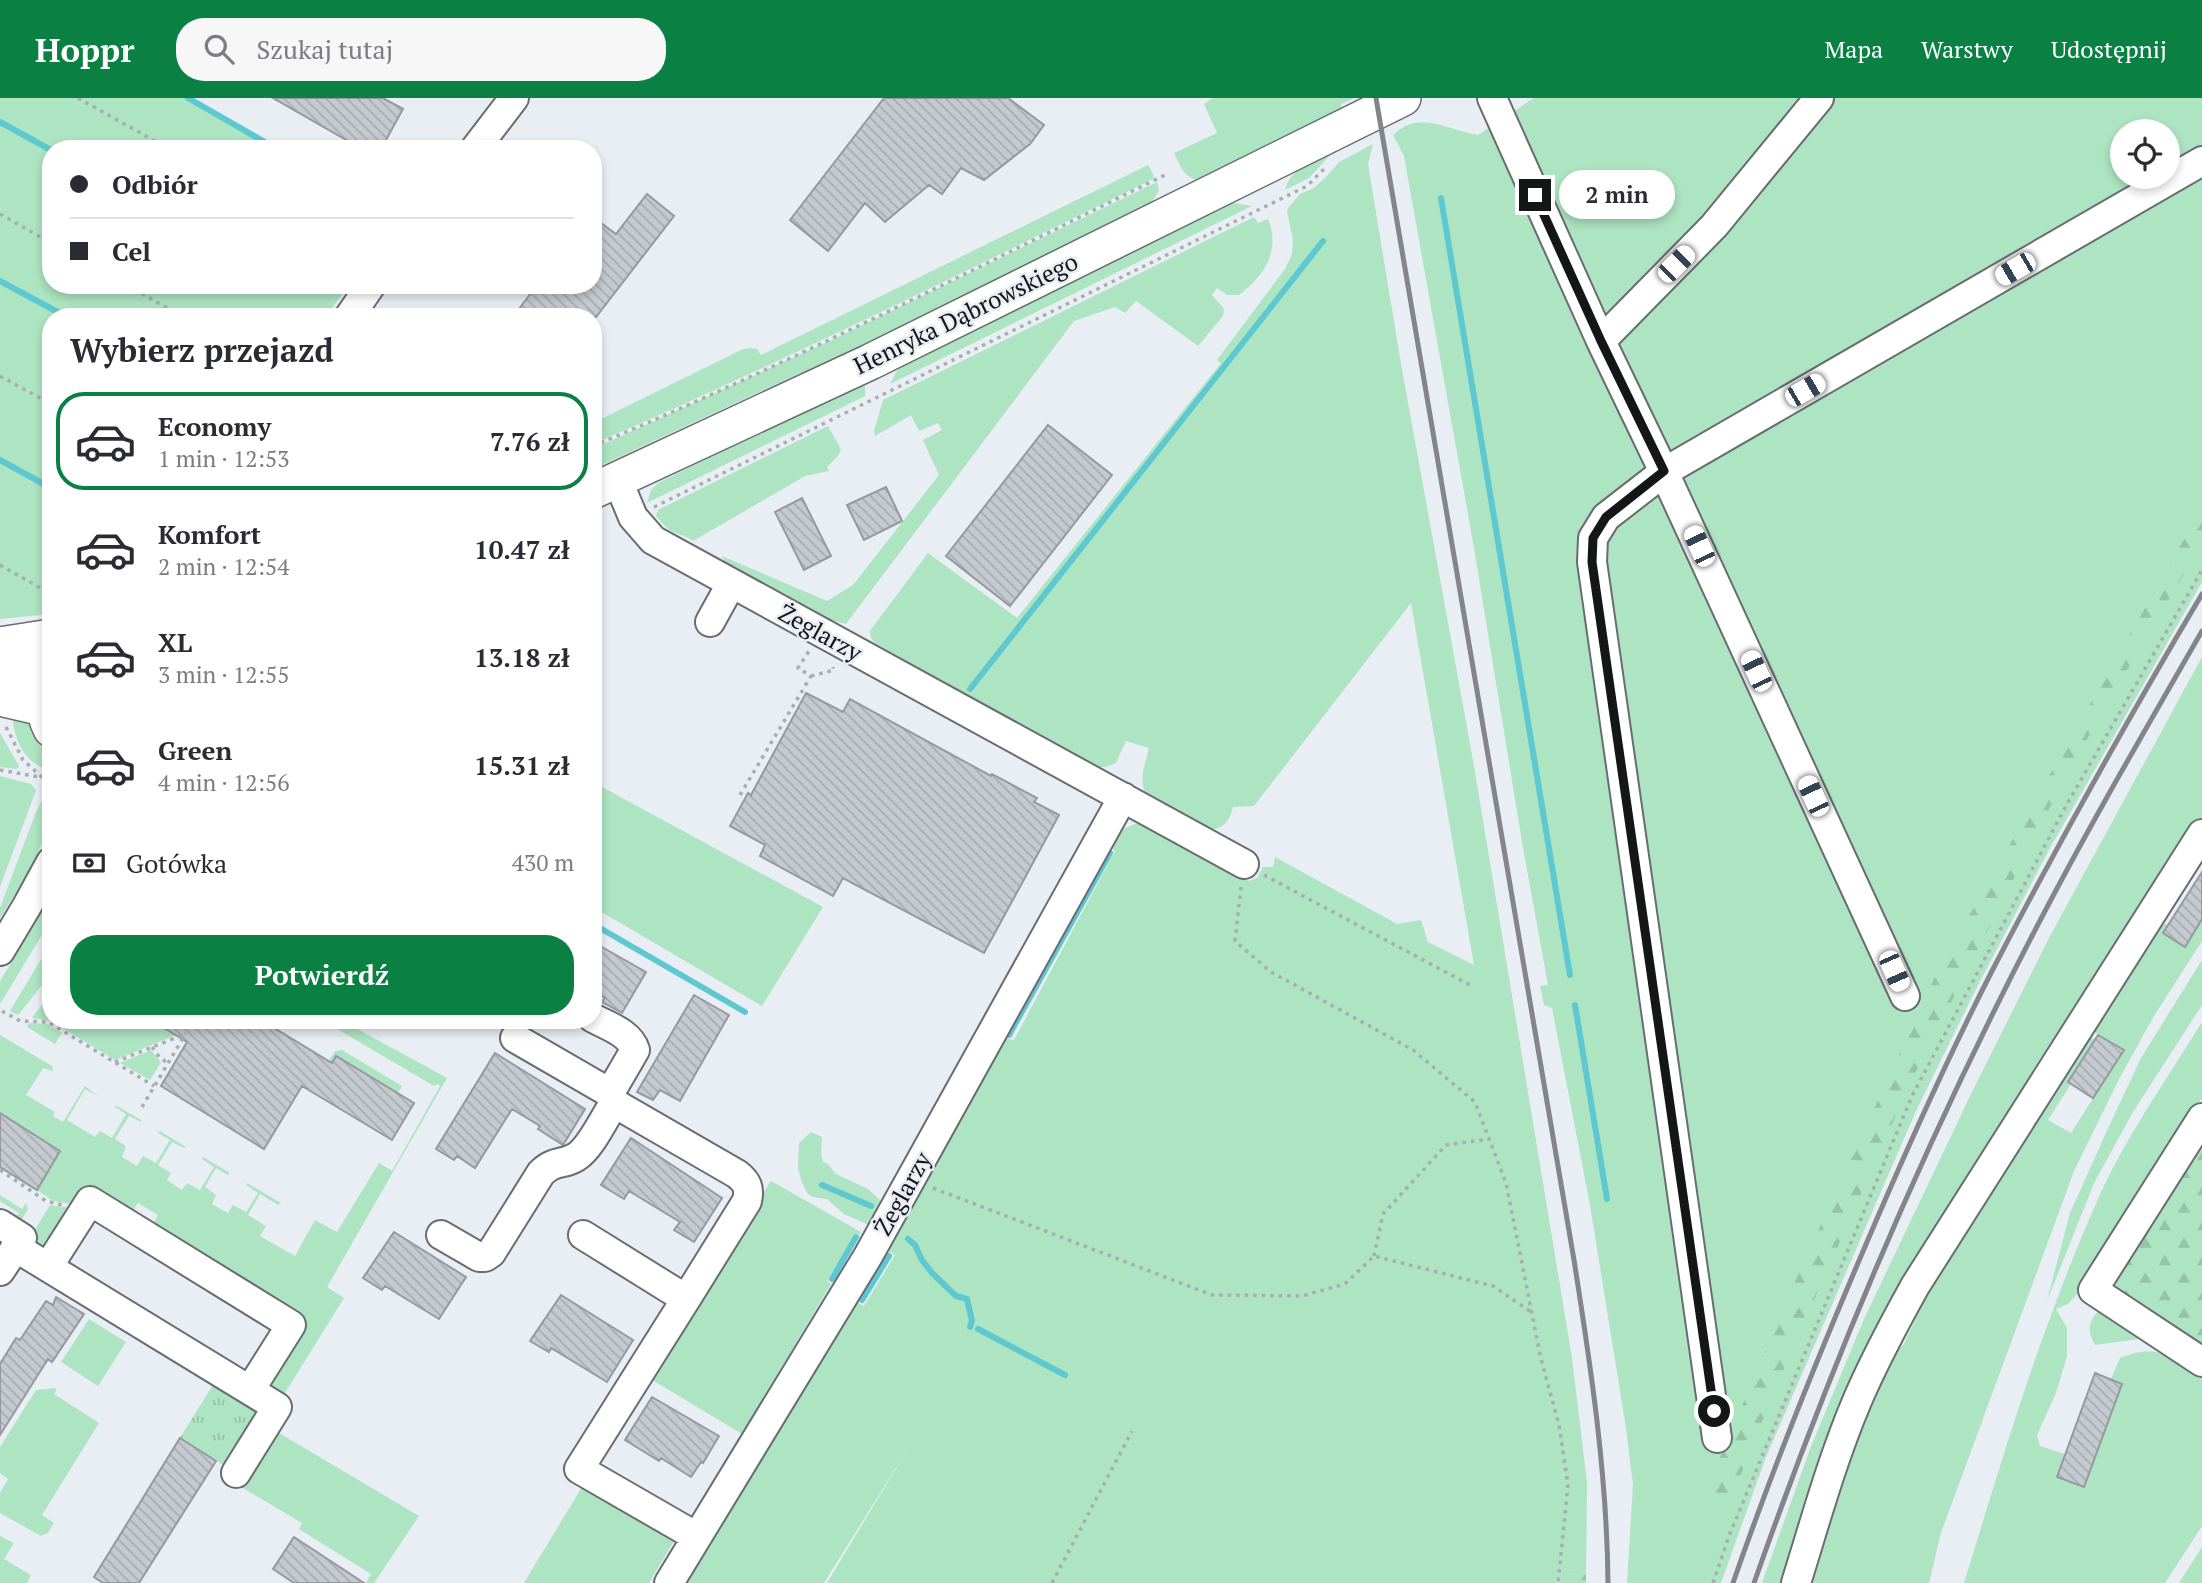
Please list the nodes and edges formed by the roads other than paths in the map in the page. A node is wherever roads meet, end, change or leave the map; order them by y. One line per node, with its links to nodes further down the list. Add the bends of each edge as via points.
1 (514, 98): 5 (street)
2 (1403, 98): 9 (main road, Henryka Dąbrowskiego, via 1333,147)
3 (1492, 98): 7 (street)
4 (1818, 98): 7 (street, via 1714,226)
5 (482, 140)
6 (2202, 161): 8 (street)
7 (1601, 341): 8 (street)
8 (1664, 471): 23 (street); 36 (street, via 1606,517 1593,538 1592,562)
9 (606, 486): 10 (street, Żeglarzy, via 653,540)
10 (731, 584): 11 (street); 18 (street, Żeglarzy)
11 (710, 622)
12 (42, 638): 13 (main road)
13 (0, 645)
14 (0, 667): 15 (main road)
15 (42, 671)
16 (0, 698): 17 (main road)
17 (42, 716)
18 (1124, 797): 20 (street, Żeglarzy); 38 (street, Żeglarzy, via 868,1256)
19 (2202, 834): 40 (street, via 1889,1333 1857,1401)
20 (1244, 864)
21 (42, 878): 22 (street)
22 (0, 951)
23 (1905, 996)
24 (602, 1022): 26 (street, via 633,1041 635,1050)
25 (515, 1038): 26 (street)
26 (612, 1098): 28 (street, via 579,1155 549,1165 541,1173 491,1253 479,1256); 33 (street, via 746,1182 747,1201)
27 (2202, 1118): 34 (street, via 2093,1290)
28 (441, 1235)
29 (583, 1235): 33 (street)
30 (12, 1236): 31 (street); 32 (street)
31 (48, 1267): 35 (street); 35 (street, via 90,1201 291,1325)
32 (0, 1271)
33 (686, 1299): 38 (street, via 579,1469)
34 (2202, 1362)
35 (250, 1390): 37 (street, via 277,1406)
36 (1717, 1438)
37 (236, 1473)
38 (697, 1537): 39 (street, Żeglarzy)
39 (669, 1583)
40 (1796, 1583)

